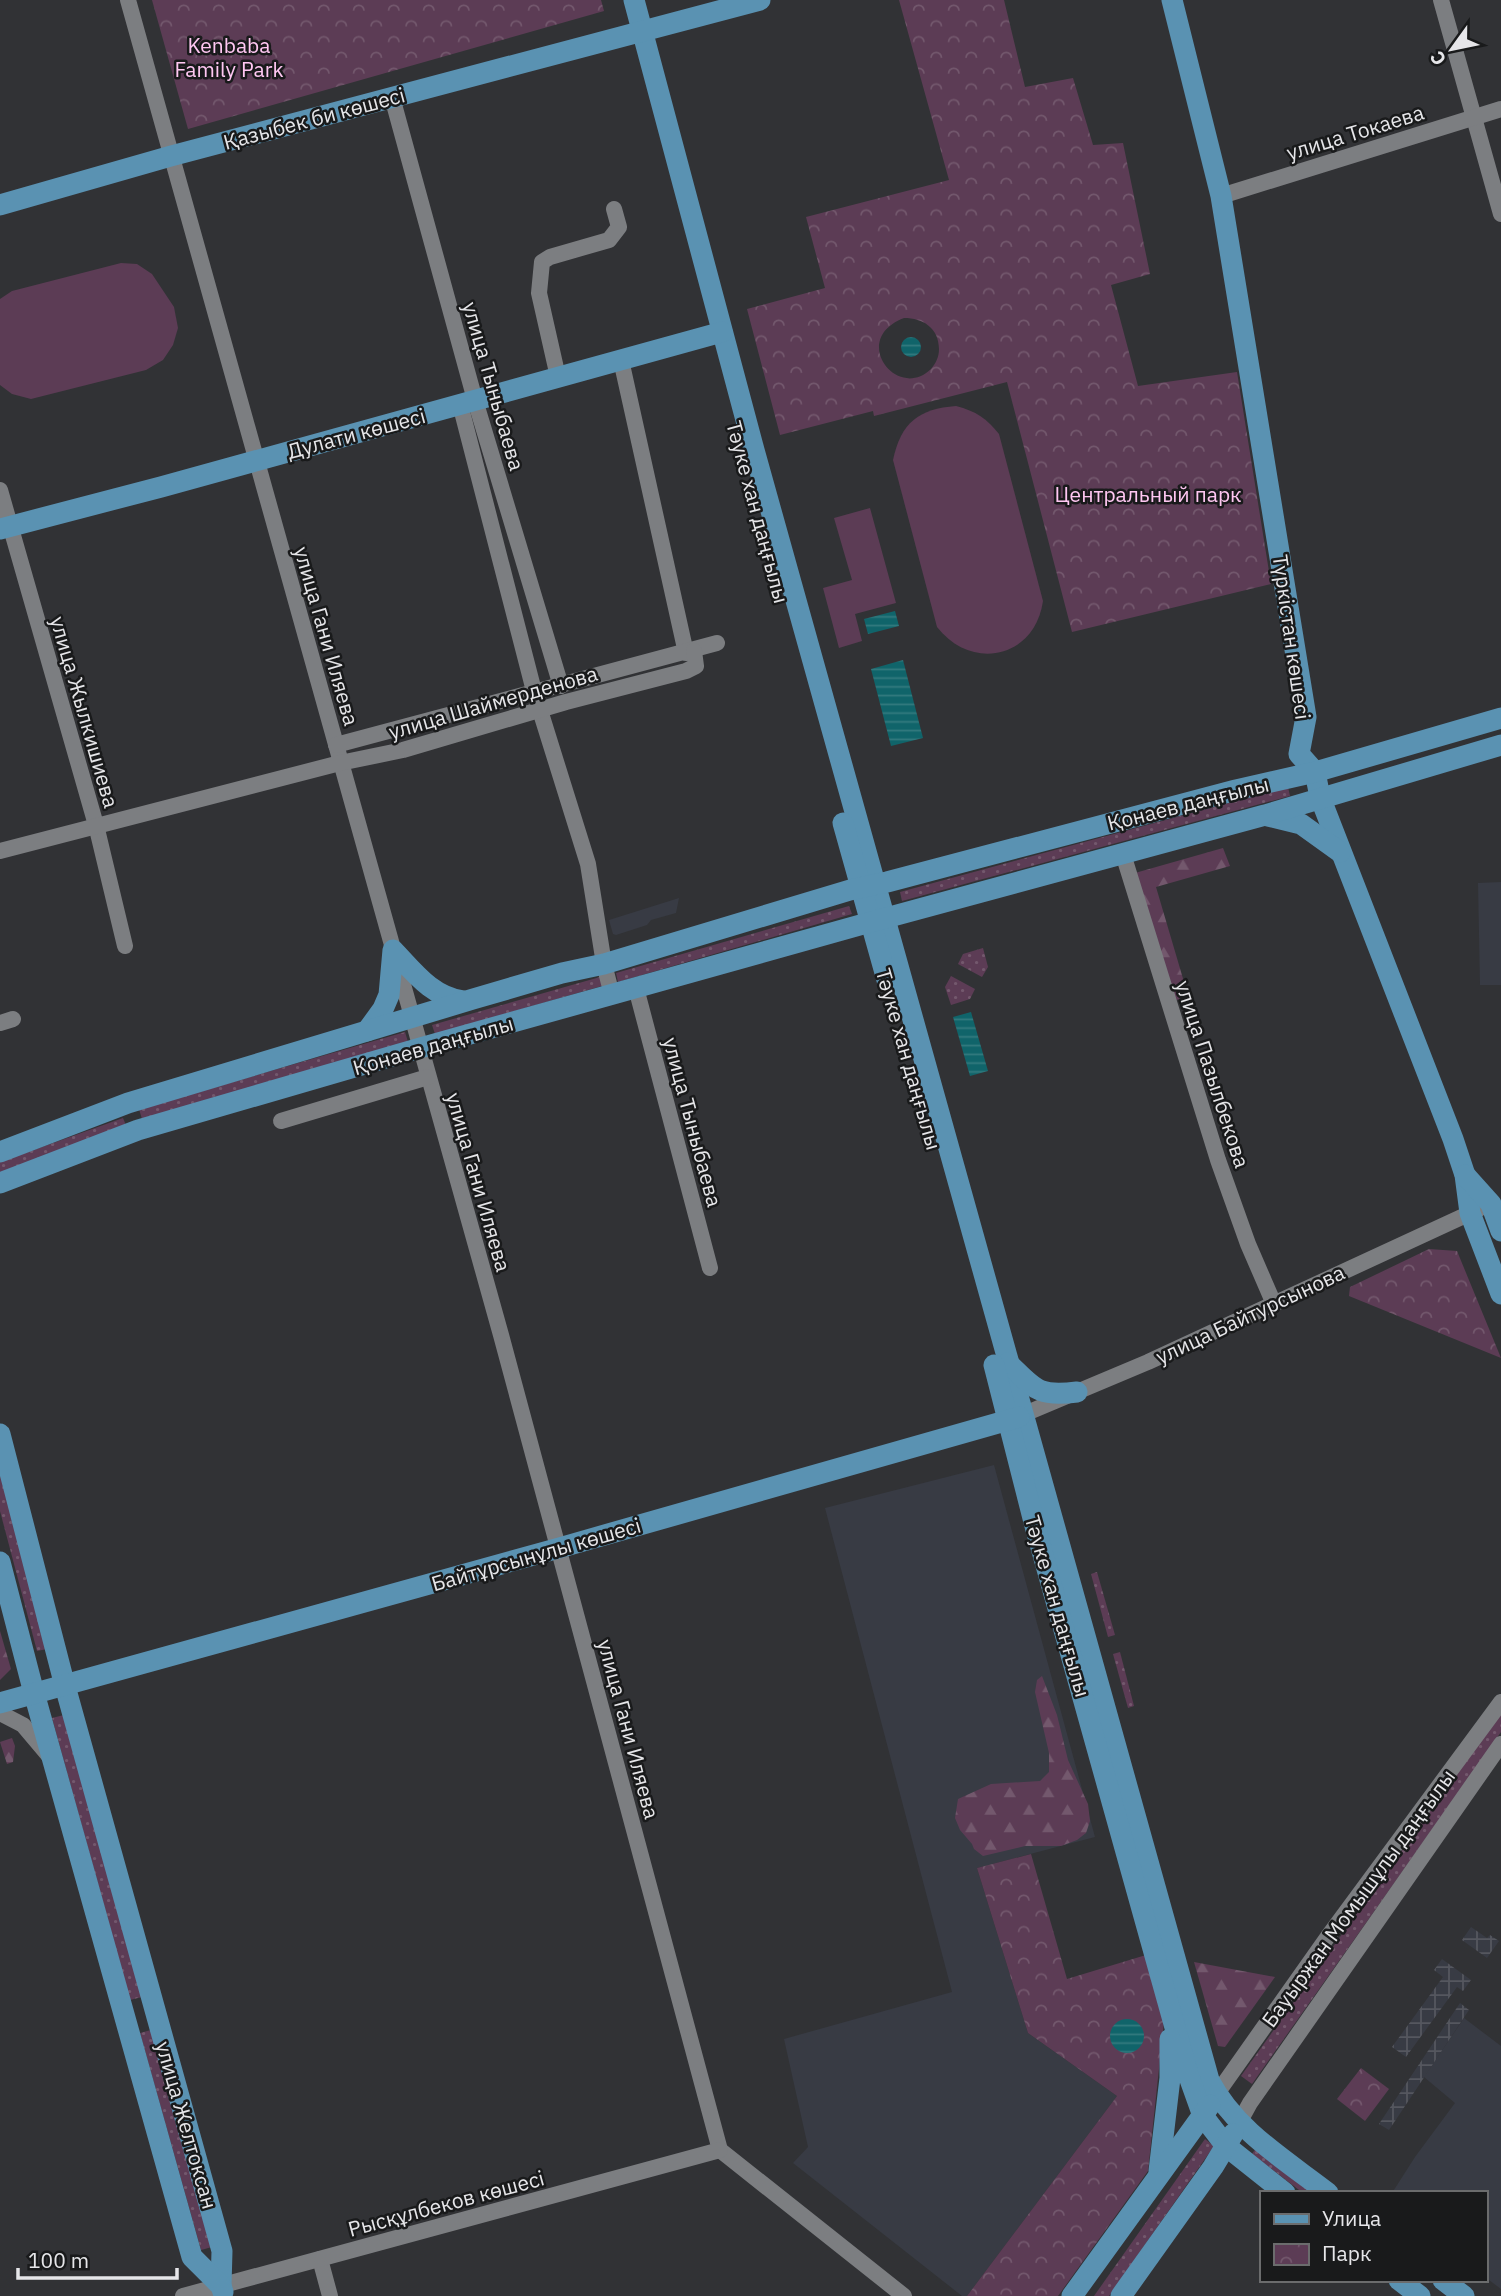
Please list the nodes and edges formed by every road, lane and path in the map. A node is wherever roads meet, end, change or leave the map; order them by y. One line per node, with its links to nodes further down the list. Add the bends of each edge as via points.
1 (128, 0): 11 (street, улица Гани Иляева)
2 (620, 0): 7 (main road, Тәуке хан даңғылы)
3 (634, 0): 7 (main road, Тәуке хан даңғылы)
4 (760, 0): 7 (main road, Қазыбек би көшесі)
5 (1172, 0): 12 (main road, Түркістан көшесі)
6 (1441, 0): 10 (street)
7 (635, 32): 8 (main road, Қазыбек би көшесі); 16 (main road, Тәуке хан даңғылы)
8 (392, 97): 11 (main road, Қазыбек би көшесі); 19 (street, улица Тыныбаева)
9 (1501, 109): 10 (street, улица Токаева)
10 (1475, 117): 12 (street, улица Токаева); 15 (street)
11 (172, 156): 13 (main road, Қазыбек би көшесі); 20 (street, улица Гани Иляева)
12 (1221, 196): 28 (main road, Түркістан көшесі)
13 (0, 205)
14 (614, 209): 18 (street, via 620,227 609,240 541,262 541,303)
15 (1501, 214)
16 (716, 334): 17 (main road, Дулати көшесі); 43 (main road, Тәуке хан даңғылы); 44 (main road, Тәуке хан даңғылы)
17 (621, 360): 18 (main road, Дулати көшесі); 24 (street)
18 (558, 377): 19 (main road, Дулати көшесі)
19 (468, 402): 20 (main road, Дулати көшесі); 25 (street, улица Тыныбаева); 26 (street, улица Тыныбаева)
20 (256, 461): 22 (main road, Дулати көшесі); 30 (street, улица Гани Иляева)
21 (0, 490): 22 (street, улица Жылкишиева)
22 (5, 528): 39 (street, улица Жылкишиева)
23 (717, 643): 24 (street, улица Шаймерденова)
24 (690, 652): 25 (street, улица Шаймерденова); 27 (street, улица Шаймерденова, via 696,666 692,669)
25 (561, 686): 26 (street, улица Шаймерденова)
26 (534, 691): 27 (street, улица Тыныбаева); 30 (street, улица Шаймерденова)
27 (540, 710): 33 (street, улица Шаймерденова, via 403,750); 49 (street, улица Тыныбаева, via 588,864)
28 (1306, 717): 35 (main road, Түркістан көшесі, via 1299,754); 36 (main road, via 1284,766)
29 (1501, 718): 35 (main road, Қонаев даңғылы)
30 (336, 745): 33 (street, улица Гани Иляева)
31 (1501, 745): 34 (main road, Қонаев даңғылы)
32 (1501, 758): 34 (main road, via 1463,771)
33 (340, 762): 39 (street, улица Шаймерденова); 48 (street, улица Гани Иляева)
34 (1417, 770): 37 (main road, Қонаев даңғылы)
35 (1315, 772): 36 (main road, Қонаев даңғылы); 37 (main road, Түркістан көшесі)
36 (1259, 784): 44 (main road, Қонаев даңғылы)
37 (1320, 797): 38 (main road, Қонаев даңғылы); 41 (main road, Түркістан көшесі)
38 (1265, 815): 41 (main road, via 1301,824); 42 (main road, Қонаев даңғылы)
39 (96, 825): 40 (street, улица Шаймерденова); 47 (street, улица Жылкишиева)
40 (0, 851)
41 (1342, 853): 61 (main road, Түркістан көшесі)
42 (1123, 854): 46 (main road, Қонаев даңғылы); 68 (street, улица Пазылбекова, via 1218,1160)
43 (851, 857): 44 (main road, Тәуке хан даңғылы); 45 (main road, via 853,870 848,880)
44 (868, 886): 45 (main road, Қонаев даңғылы); 46 (main road, Тәуке хан даңғылы)
45 (828, 897): 49 (main road, Қонаев даңғылы)
46 (877, 920): 50 (main road, Қонаев даңғылы); 69 (main road, Тәуке хан даңғылы); 71 (main road, Тәуке хан даңғылы, via 976,1297)
47 (125, 946)
48 (393, 950): 52 (main road, via 438,993); 53 (street, улица Гани Иляева); 54 (main road, via 389,995)
49 (604, 964): 51 (street, улица Тыныбаева); 52 (main road, Қонаев даңғылы)
50 (636, 988): 51 (main road, Қонаев даңғылы); 66 (street, улица Тыныбаева)
51 (612, 995): 55 (main road, Қонаев даңғылы)
52 (466, 1001): 53 (main road, Қонаев даңғылы)
53 (412, 1017): 54 (main road, Қонаев даңғылы); 55 (street, улица Гани Иляева)
54 (367, 1031): 57 (main road, Қонаев даңғылы)
55 (420, 1048): 56 (street, улица Гани Иляева); 59 (main road, Қонаев даңғылы)
56 (428, 1077): 58 (street); 73 (street, улица Гани Иляева)
57 (128, 1103): 59 (main road); 60 (main road, Қонаев даңғылы)
58 (281, 1121)
59 (138, 1130): 62 (main road, Қонаев даңғылы)
60 (0, 1152)
61 (1465, 1175): 63 (main road, Түркістан көшесі); 64 (main road, Түркістан көшесі)
62 (0, 1183)
63 (1491, 1204): 64 (street, улица Байтурсынова); 65 (main road, Түркістан көшесі)
64 (1470, 1213): 67 (main road, Түркістан көшесі); 68 (street, улица Байтурсынова)
65 (1501, 1231)
66 (710, 1268)
67 (1501, 1294)
68 (1274, 1304): 70 (street, улица Байтурсынова)
69 (1007, 1363): 70 (main road, via 1051,1396); 71 (main road, Тәуке хан даңғылы)
70 (1077, 1392): 71 (street, улица Байтурсынова)
71 (1015, 1418): 73 (main road, Байтұрсынұлы көшесі); 83 (main road, Тәуке хан даңғылы); 85 (main road, Тәуке хан даңғылы)
72 (0, 1434): 75 (main road, улица Желтоксан)
73 (559, 1548): 75 (main road, Байтұрсынұлы көшесі); 89 (street, улица Гани Иляева)
74 (0, 1562): 76 (main road, улица Желтоксан)
75 (65, 1686): 76 (main road); 82 (main road, улица Желтоксан)
76 (34, 1693): 78 (main road); 81 (main road, улица Желтоксан)
77 (1501, 1702): 85 (street, Бауыржан Момышұлы даңғылы)
78 (0, 1703)
79 (0, 1713): 81 (street, via 23,1725)
80 (1501, 1744): 87 (street, Бауыржан Момышұлы даңғылы)
81 (52, 1759): 84 (main road, улица Желтоксан)
82 (155, 2009): 84 (main road); 96 (main road, улица Желтоксан, via 222,2251)
83 (1170, 2016): 86 (main road, Тәуке хан даңғылы); 90 (main road, via 1170,2078)
84 (125, 2018): 96 (main road, улица Желтоксан, via 192,2258)
85 (1212, 2087): 86 (main road); 87 (main road)
86 (1203, 2116): 88 (main road, Тәуке хан даңғылы); 90 (main road)
87 (1239, 2123): 88 (main road); 92 (main road)
88 (1224, 2149): 91 (main road, Тәуке хан даңғылы); 101 (main road)
89 (720, 2150): 93 (street, Рысқұлбеков көшесі); 99 (street)
90 (1158, 2176): 100 (main road)
91 (1282, 2191)
92 (1325, 2191)
93 (320, 2259): 96 (street, Рысқұлбеков көшесі); 98 (street)
94 (1402, 2282): 102 (main road)
95 (1446, 2282): 103 (main road)
96 (223, 2291): 97 (street, Рысқұлбеков көшесі)
97 (183, 2296)
98 (330, 2296)
99 (904, 2296)
100 (1072, 2296)
101 (1121, 2296)
102 (1420, 2296)
103 (1464, 2296)

